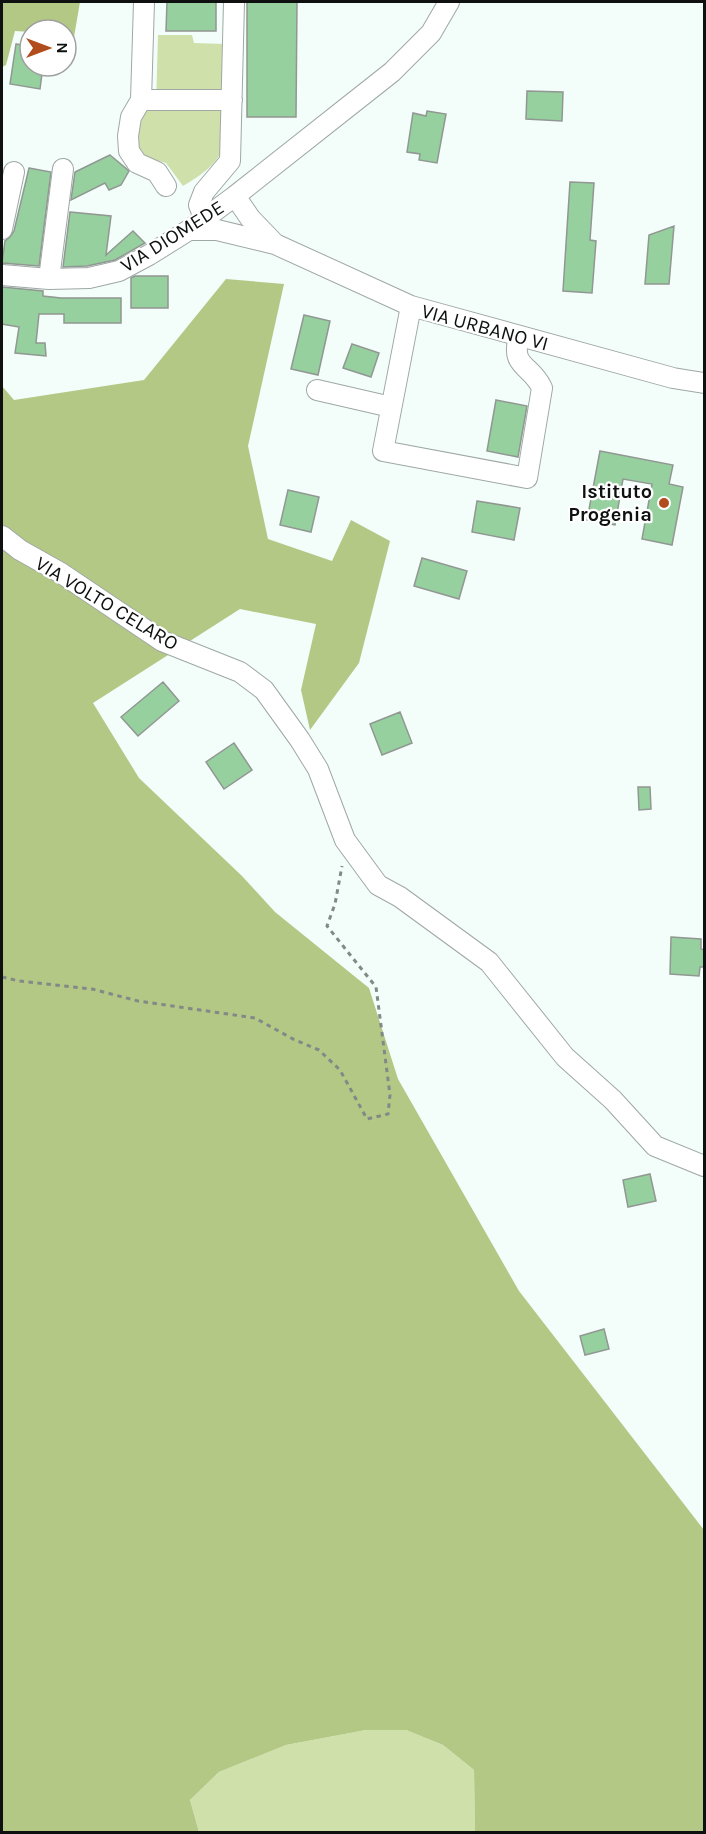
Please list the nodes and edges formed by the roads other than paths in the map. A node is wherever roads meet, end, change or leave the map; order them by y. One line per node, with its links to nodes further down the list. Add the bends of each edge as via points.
1 (144, 2): 4 (street)
2 (234, 2): 5 (street)
3 (449, 2): 9 (street, VIA DIOMEDE, via 431,33 392,72)
4 (141, 100): 5 (street); 8 (street, via 131,117 129,151 137,163 158,172)
5 (232, 100): 10 (street, via 230,161 204,192)
6 (63, 169): 14 (street)
7 (15, 172): 11 (street)
8 (166, 186)
9 (235, 196): 10 (street, VIA DIOMEDE); 12 (street, VIA URBANO VI)
10 (197, 224): 12 (street, VIA URBANO VI); 14 (street, VIA DIOMEDE, via 119,271 89,278)
11 (2, 229)
12 (275, 244): 15 (street, VIA URBANO VI)
13 (2, 275): 14 (street, VIA DIOMEDE)
14 (49, 279)
15 (411, 306): 16 (street, VIA URBANO VI); 19 (street)
16 (519, 336): 17 (street, VIA URBANO VI); 19 (street, via 517,358 542,388 527,478 383,451)
17 (705, 383)
18 (317, 390): 19 (street)
19 (391, 407)
20 (2, 536): 21 (street, VIA VOLTO CELARO, via 162,640 240,672 264,690 318,769 345,840 378,885 489,962 565,1057 613,1100 655,1146)
21 (705, 1166)

